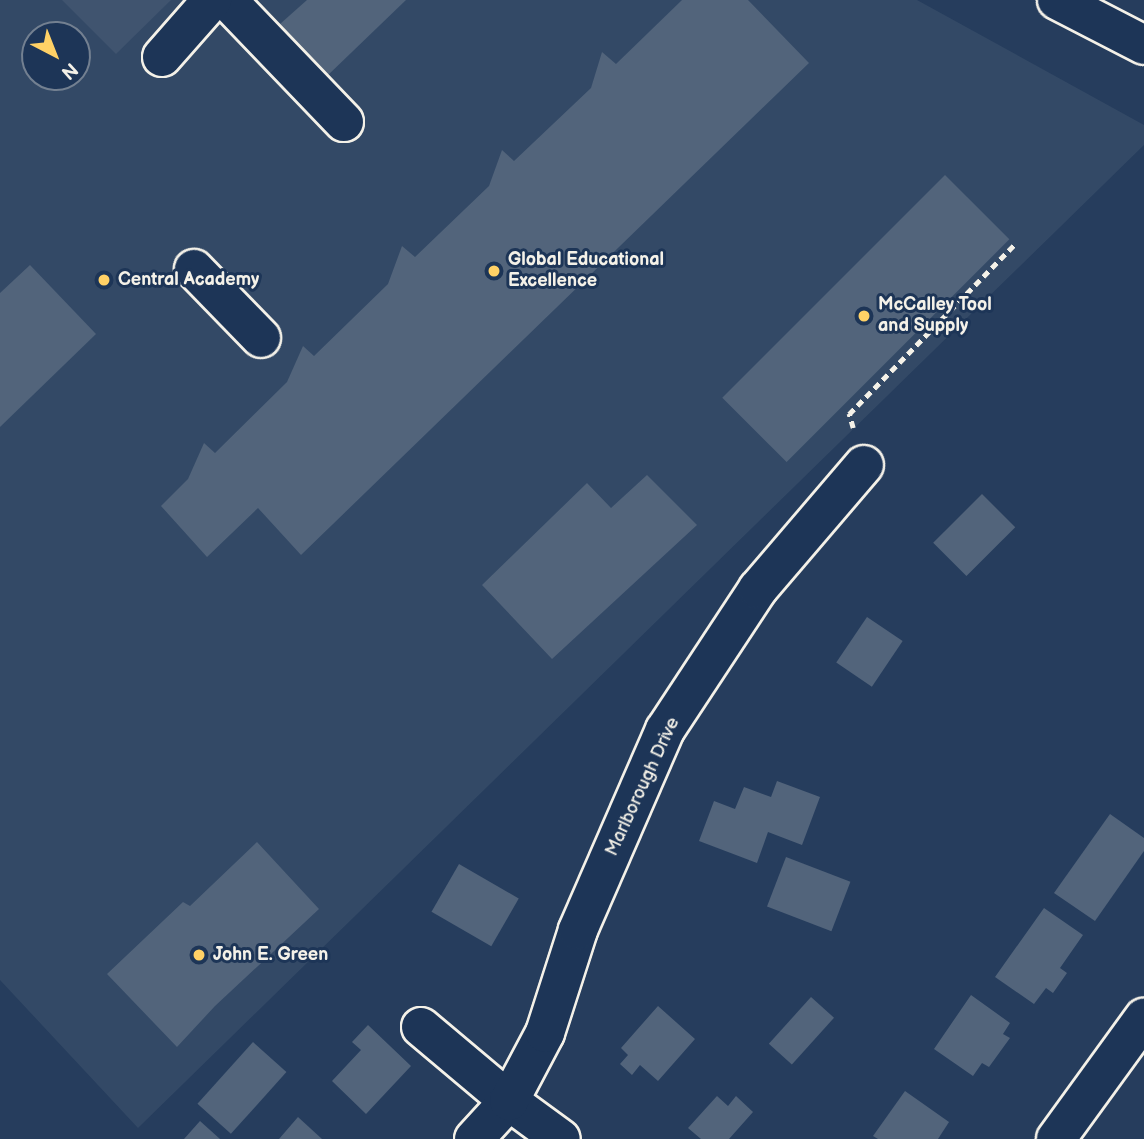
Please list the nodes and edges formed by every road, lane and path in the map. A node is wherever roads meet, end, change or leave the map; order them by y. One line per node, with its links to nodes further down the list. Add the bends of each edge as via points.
1 (212, 0): 5 (street)
2 (227, 0): 6 (street)
3 (1056, 0): 4 (street)
4 (1144, 45)
5 (162, 57)
6 (344, 122)
7 (1017, 242): 10 (path, via 849,414)
8 (194, 269): 9 (street)
9 (261, 338)
10 (864, 465): 13 (street, Marlborough Drive, via 758,589 665,730 578,930 545,1033)
11 (1144, 1018): 16 (street)
12 (421, 1027): 13 (street)
13 (509, 1101): 14 (street, Marlborough Drive); 15 (street)
14 (474, 1139)
15 (561, 1139)
16 (1056, 1139)

